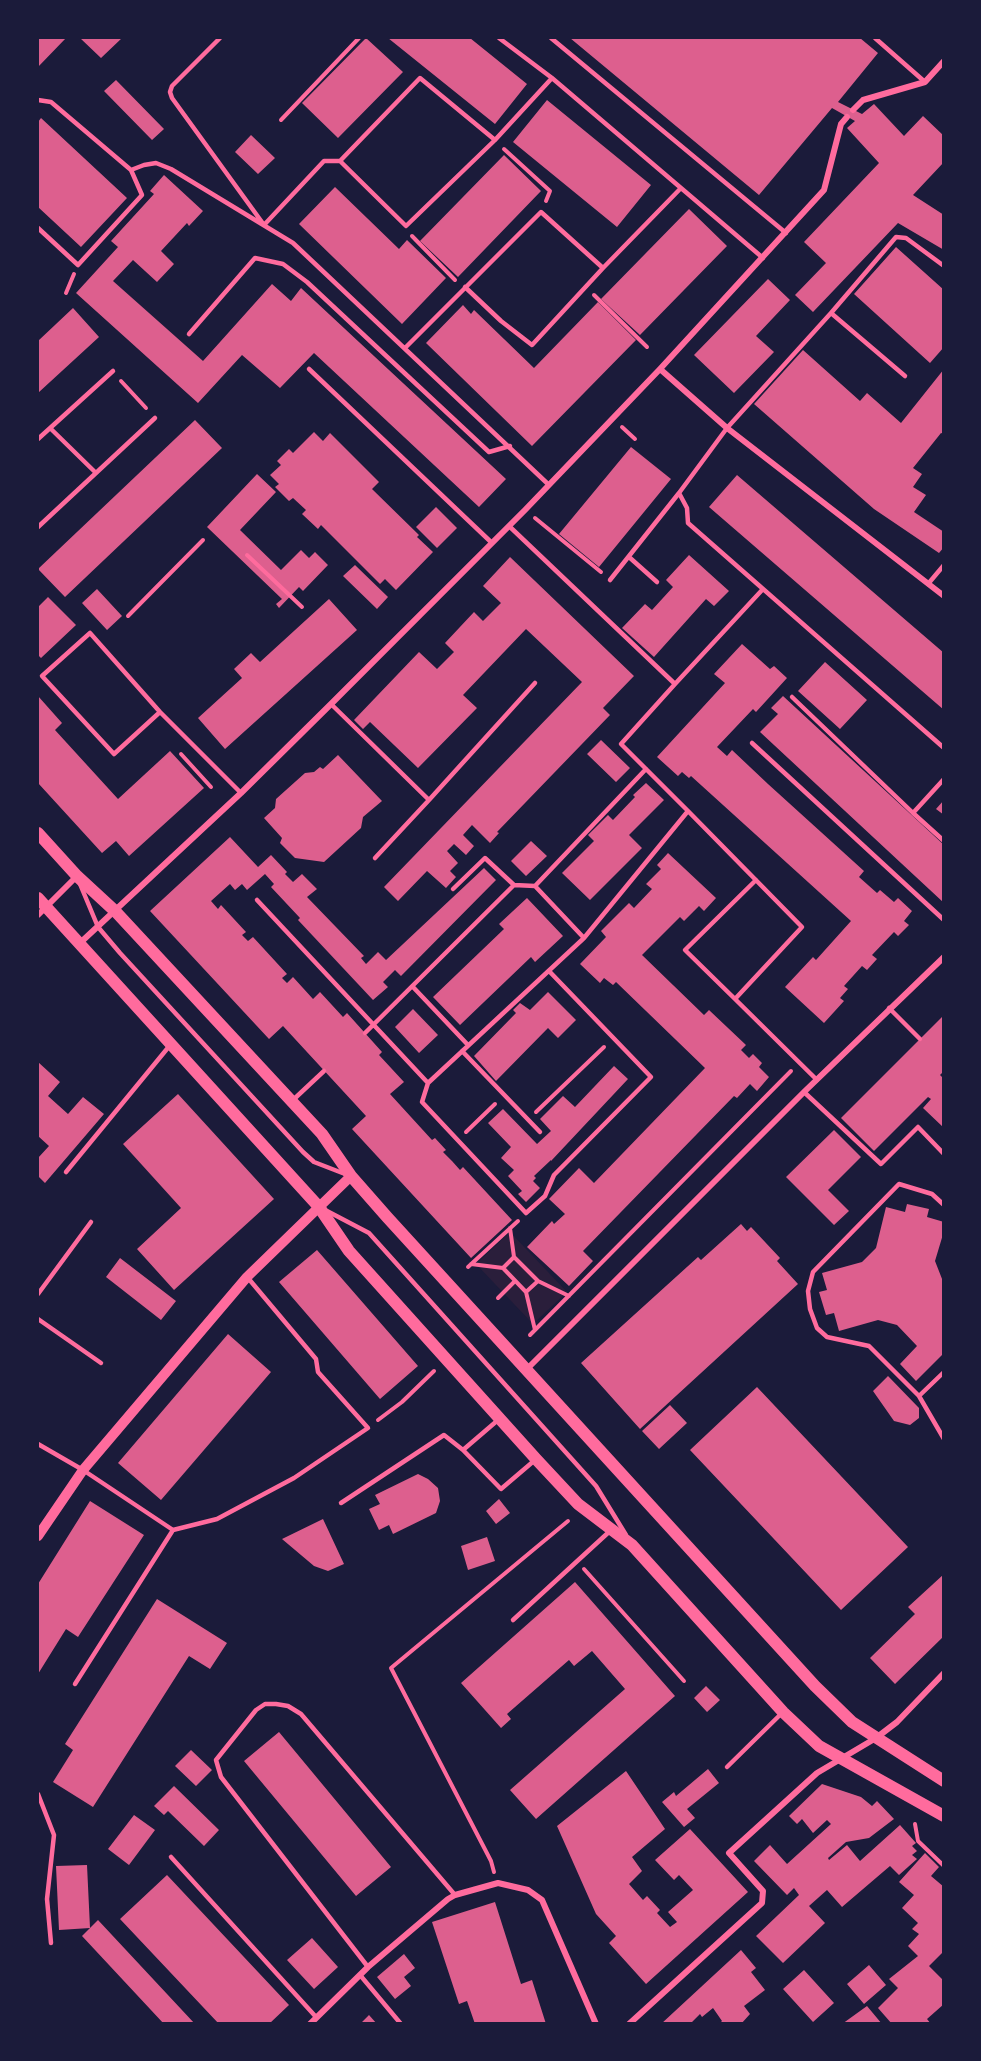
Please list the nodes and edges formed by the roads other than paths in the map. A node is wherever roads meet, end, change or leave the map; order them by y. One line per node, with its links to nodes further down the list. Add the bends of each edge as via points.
1 (220, 38): 15 (lane, via 170,92)
2 (499, 38): 6 (lane)
3 (551, 38): 17 (lane)
4 (875, 38): 7 (lane)
5 (944, 61): 7 (street)
6 (552, 78): 11 (lane); 14 (lane)
7 (925, 82): 9 (street, via 862,100)
8 (38, 100): 13 (lane, via 51,102)
9 (854, 110)
10 (847, 117): 17 (street, via 841,124 824,190)
11 (495, 140): 12 (lane, via 420,78); 12 (lane, via 406,226)
12 (340, 161): 15 (lane, via 324,161)
13 (131, 170): 15 (lane, via 156,163 164,166); 16 (lane, via 142,195 78,265)
14 (681, 188): 18 (lane); 20 (lane)
15 (264, 225): 24 (lane, via 292,243)
16 (38, 228)
17 (786, 233): 18 (street)
18 (764, 258): 26 (street)
19 (944, 266): 22 (lane, via 906,238 896,237)
20 (603, 268): 21 (lane, via 541,212); 21 (lane, via 532,345)
21 (465, 287): 24 (lane)
22 (831, 312): 28 (lane); 31 (lane)
23 (189, 334): 33 (lane, via 255,258 283,264 489,452)
24 (405, 348): 33 (lane)
25 (309, 369): 39 (lane)
26 (660, 369): 31 (street); 35 (street)
27 (113, 371): 30 (lane)
28 (905, 376)
29 (155, 418): 34 (lane)
30 (50, 428): 32 (lane); 34 (lane)
31 (728, 428): 36 (lane); 44 (street)
32 (38, 439)
33 (510, 446): 35 (lane)
34 (96, 473): 38 (lane)
35 (549, 485): 37 (street)
36 (679, 494): 40 (lane); 45 (lane, via 687,508 688,523)
37 (509, 526): 39 (street); 48 (lane)
38 (38, 527)
39 (492, 543): 50 (street)
40 (629, 556): 42 (lane); 43 (lane)
41 (944, 565): 44 (lane)
42 (610, 580)
43 (657, 582)
44 (928, 584): 46 (street)
45 (763, 589): 48 (lane); 53 (lane)
46 (944, 596)
47 (535, 683): 57 (lane)
48 (675, 684): 54 (lane, via 621,744)
49 (792, 697): 59 (lane)
50 (331, 704): 56 (street); 57 (lane)
51 (160, 712): 51 (lane, via 90,633 42,676 114,754); 56 (lane)
52 (752, 743): 71 (lane)
53 (944, 748)
54 (646, 769): 58 (lane); 66 (lane)
55 (944, 779): 59 (lane)
56 (241, 793): 70 (street)
57 (429, 800): 62 (lane)
58 (688, 811): 64 (lane); 73 (lane)
59 (913, 813): 61 (lane)
60 (38, 833): 63 (main road)
61 (944, 840)
62 (375, 858)
63 (76, 876): 69 (street); 70 (main road); 72 (lane)
64 (756, 880): 78 (lane, via 802,927); 78 (lane, via 684,950)
65 (514, 885): 66 (lane); 67 (lane, via 485,858); 77 (lane)
66 (535, 886): 73 (lane)
67 (453, 888)
68 (257, 900): 80 (lane)
69 (40, 906): 74 (main road)
70 (116, 912): 72 (street); 90 (main road)
71 (944, 920)
72 (98, 927): 74 (street); 94 (lane, via 303,1152 314,1162)
73 (584, 938): 76 (lane)
74 (80, 944): 83 (main road)
75 (944, 957): 79 (street)
76 (549, 971): 84 (lane); 88 (lane, via 651,1077 554,1175 545,1196 526,1214 422,1102)
77 (413, 987): 80 (lane); 84 (lane)
78 (735, 999): 87 (lane)
79 (889, 1008): 82 (lane); 87 (street)
80 (373, 1025): 81 (lane); 88 (lane)
81 (365, 1033)
82 (920, 1039)
83 (171, 1044): 93 (lane); 96 (main road)
84 (468, 1045): 85 (lane)
85 (462, 1051): 88 (lane); 91 (lane)
86 (324, 1071): 90 (lane)
87 (817, 1080): 89 (street)
88 (428, 1083)
89 (804, 1092): 92 (lane, via 881,1164 918,1127); 102 (street)
90 (291, 1102): 94 (main road, via 322,1134)
91 (540, 1132)
92 (944, 1154)
93 (66, 1172)
94 (351, 1176): 96 (street); 102 (main road)
95 (944, 1205): 104 (lane, via 932,1194 899,1184 813,1272 808,1291 817,1328 827,1337 869,1346)
96 (319, 1207): 98 (street); 105 (main road, via 350,1251); 115 (lane, via 369,1233 597,1486)
97 (91, 1222): 99 (lane)
98 (247, 1277): 110 (street); 112 (lane, via 316,1359 318,1372 368,1428 294,1478 217,1519)
99 (38, 1294)
100 (38, 1319): 101 (lane)
101 (101, 1364)
102 (526, 1370): 120 (main road, via 815,1686 852,1722)
103 (944, 1372): 104 (lane)
104 (919, 1396): 106 (lane)
105 (500, 1418): 108 (lane); 109 (main road)
106 (944, 1439)
107 (38, 1444): 110 (lane)
108 (463, 1450): 109 (lane, via 501,1489); 111 (lane, via 444,1435)
109 (536, 1459): 113 (main road, via 578,1504)
110 (83, 1470): 112 (lane); 114 (street)
111 (340, 1503)
112 (173, 1530): 118 (lane)
113 (611, 1530): 115 (main road); 116 (lane)
114 (38, 1536)
115 (632, 1545): 119 (main road)
116 (513, 1620)
117 (944, 1673): 120 (street)
118 (75, 1684)
119 (783, 1712): 121 (main road, via 819,1746); 122 (lane)
120 (876, 1738): 121 (street); 123 (main road)
121 (841, 1759): 125 (main road); 135 (street, via 817,1773 729,1853 763,1891 762,1903)
122 (727, 1767)
123 (944, 1781)
124 (38, 1794): 128 (lane, via 54,1835 47,1899)
125 (944, 1816)
126 (171, 1857): 131 (lane)
127 (456, 1895): 129 (street); 129 (lane, via 301,1714 276,1704 265,1704 256,1710 216,1760 221,1777); 134 (street, via 498,1883 528,1890 542,1900)
128 (51, 1943)
129 (368, 1968): 130 (street)
130 (360, 1976): 131 (street); 133 (lane)
131 (316, 2018): 132 (street)
132 (310, 2024)
133 (401, 2024)
134 (597, 2024)
135 (629, 2024)

